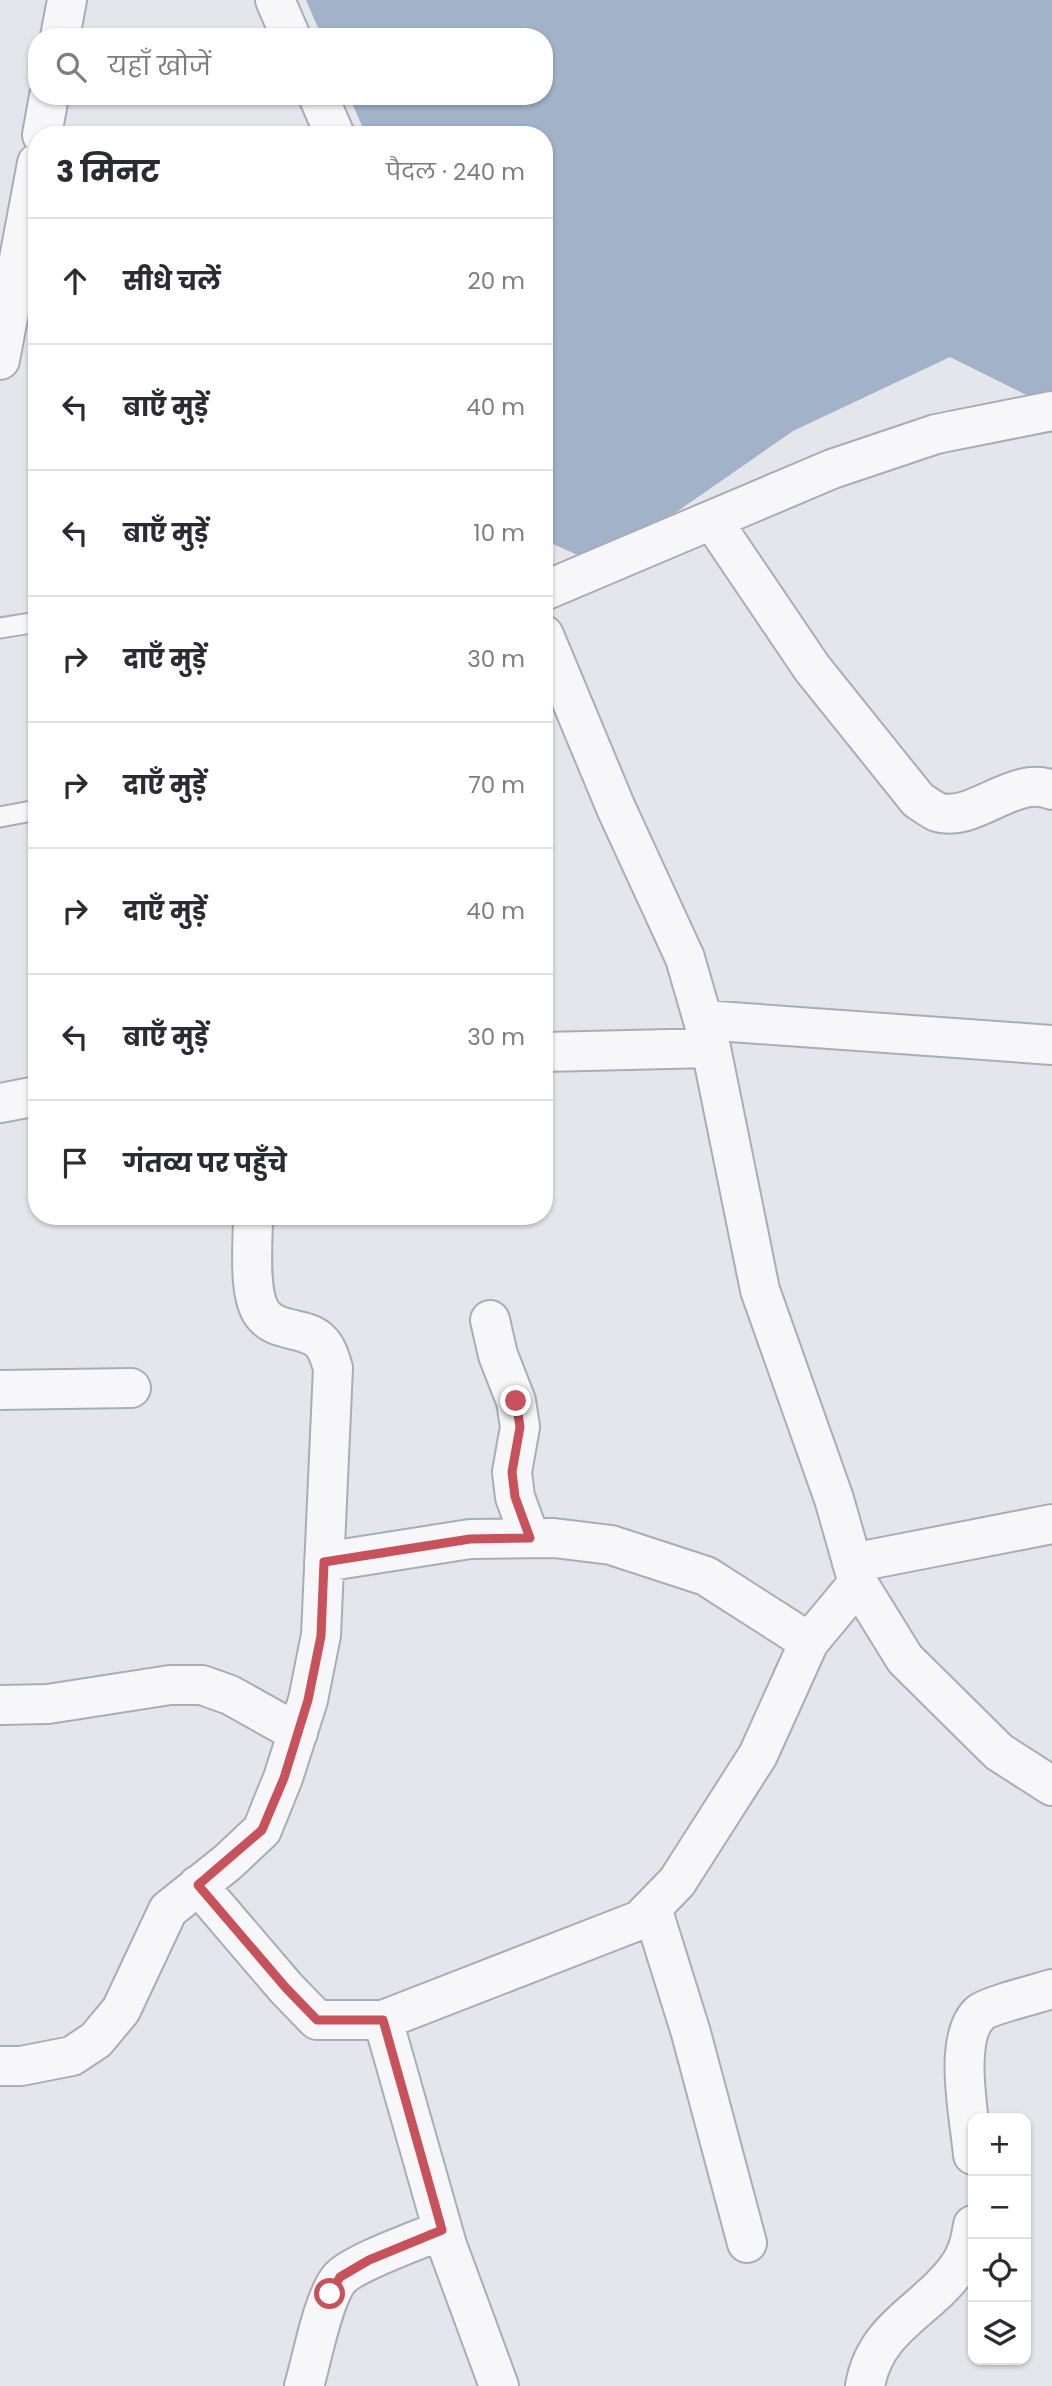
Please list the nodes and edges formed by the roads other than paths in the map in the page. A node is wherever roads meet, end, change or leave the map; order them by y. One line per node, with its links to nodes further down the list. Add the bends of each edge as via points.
1 (67, 0): 3 (street)
2 (275, 0): 4 (street)
3 (62, 28)
4 (287, 28)
5 (47, 105): 7 (street)
6 (322, 105): 8 (street)
7 (44, 126)
8 (331, 126)
9 (28, 211): 10 (street)
10 (0, 360)
11 (1052, 411): 12 (street, via 936,435 832,469)
12 (712, 520): 13 (street); 17 (street, via 812,668 918,800 952,814 1030,786)
13 (553, 587)
14 (28, 623): 15 (lane)
15 (0, 628)
16 (553, 657): 20 (street, via 685,958)
17 (1052, 790)
18 (28, 812): 19 (lane)
19 (0, 817)
20 (707, 1034): 21 (street); 22 (street); 32 (street, via 760,1290 834,1499)
21 (1052, 1045)
22 (553, 1051)
23 (28, 1098): 24 (street)
24 (0, 1103)
25 (253, 1225): 31 (street, via 256,1300 262,1313 272,1323 317,1339 334,1368)
26 (490, 1320): 30 (street, via 516,1401 520,1427 512,1472 515,1497)
27 (131, 1388): 28 (street)
28 (0, 1390)
29 (1052, 1524): 32 (street)
30 (530, 1538): 31 (street, via 470,1539); 33 (street, via 611,1545 706,1576)
31 (324, 1562): 35 (street, via 321,1636)
32 (855, 1573): 33 (street); 36 (street, via 905,1659 999,1752)
33 (809, 1642): 38 (street, via 758,1755 677,1882)
34 (0, 1705): 35 (street, via 48,1704 170,1685 201,1685 230,1695)
35 (298, 1733): 37 (street, via 262,1830)
36 (1052, 1786)
37 (198, 1885): 40 (street, via 317,2020); 41 (street, via 168,1910 121,2010 96,2040 72,2056)
38 (652, 1908): 40 (street, via 640,1920); 45 (street, via 691,2032)
39 (1052, 1990): 42 (street, via 981,2012 968,2030 964,2060)
40 (383, 2020): 43 (street)
41 (0, 2066)
42 (969, 2113)
43 (442, 2230): 46 (street, via 340,2277 330,2294); 47 (street)
44 (971, 2239): 48 (street, via 957,2270 891,2332 868,2368)
45 (747, 2243)
46 (304, 2386)
47 (499, 2386)
48 (865, 2386)

